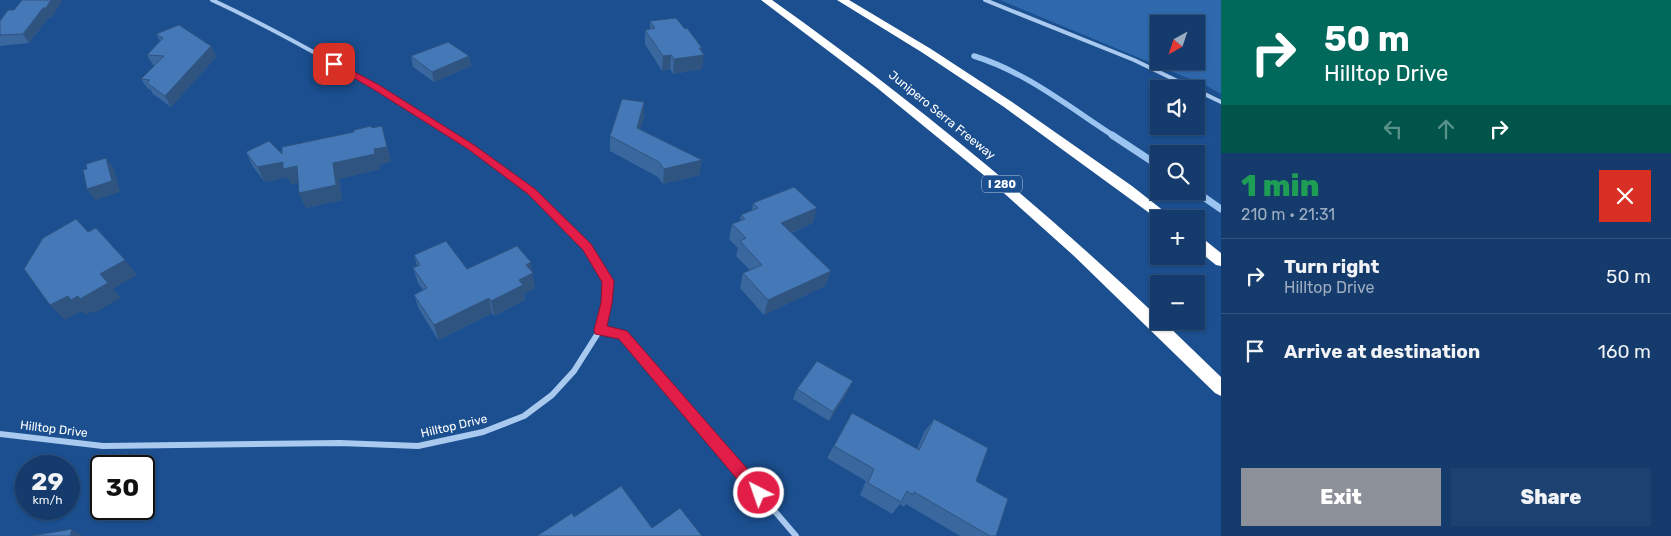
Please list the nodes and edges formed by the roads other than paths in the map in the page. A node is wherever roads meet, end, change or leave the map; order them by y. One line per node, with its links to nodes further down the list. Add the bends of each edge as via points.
1 (212, 0): 9 (street, Hilltop Drive, via 250,17 376,87 471,147 531,191 587,247 608,281)
2 (766, 0): 10 (highway, Junipero Serra Freeway / I 280, via 860,69 991,174 1103,274)
3 (842, 0): 6 (highway, via 956,68 1053,134)
4 (985, 0): 5 (street, via 1106,47)
5 (1221, 102)
6 (1155, 210)
7 (1205, 248): 8 (highway)
8 (1221, 261)
9 (600, 330): 11 (street, Hilltop Drive, via 574,372 552,395 524,416 483,432 418,446 340,443 103,446); 12 (street, via 623,334)
10 (1221, 388)
11 (0, 434)
12 (796, 536)

